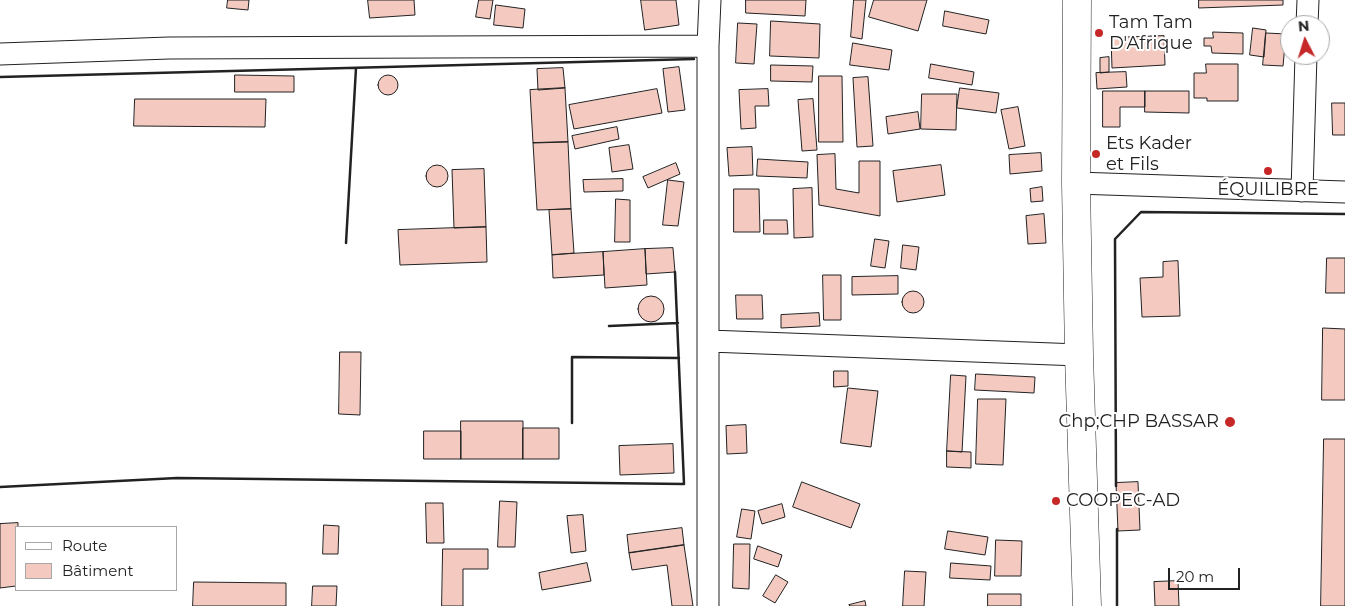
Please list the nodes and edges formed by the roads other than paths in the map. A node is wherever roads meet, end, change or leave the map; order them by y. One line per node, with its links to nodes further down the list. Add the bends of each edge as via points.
1 (710, 0): 5 (street)
2 (1077, 0): 8 (main road)
3 (1308, 0): 4 (street)
4 (1307, 15)
5 (708, 46): 6 (street, via 179,48); 11 (street)
6 (0, 54)
7 (1306, 65): 9 (street)
8 (1076, 183): 9 (street); 12 (main road)
9 (1302, 191): 10 (street)
10 (1345, 192)
11 (709, 340): 12 (street); 13 (street)
12 (1079, 355): 14 (main road)
13 (708, 606)
14 (1087, 606)

